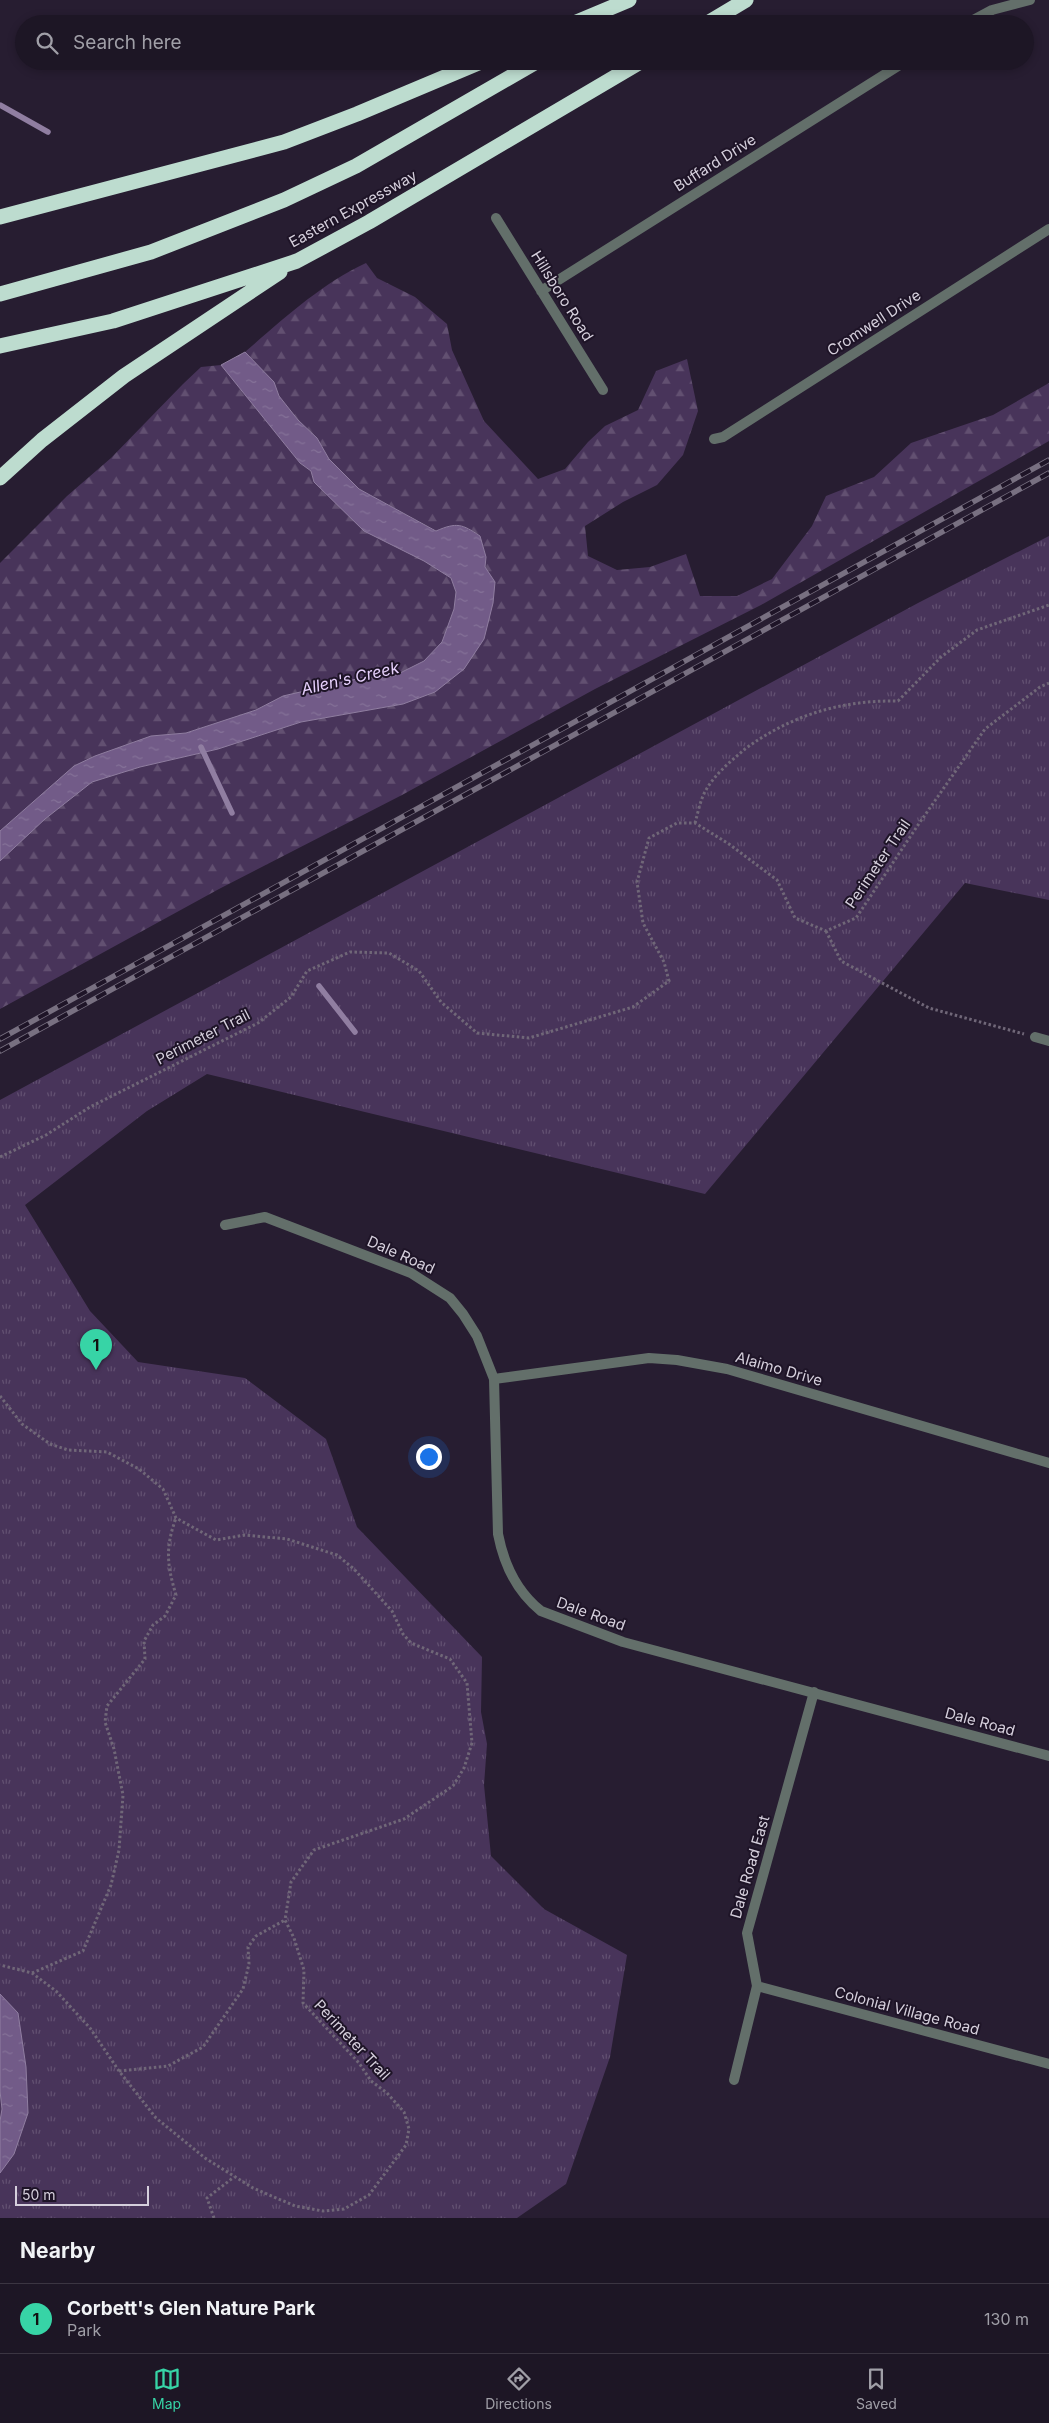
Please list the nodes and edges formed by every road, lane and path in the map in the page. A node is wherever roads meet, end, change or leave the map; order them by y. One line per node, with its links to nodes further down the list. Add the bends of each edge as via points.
1 (629, 0): 5 (highway)
2 (639, 0): 6 (highway)
3 (746, 0): 7 (highway)
4 (1030, 0): 8 (street)
5 (593, 15)
6 (615, 15)
7 (721, 15)
8 (983, 15)
9 (462, 70): 13 (highway, via 284,142)
10 (522, 70): 18 (highway, via 356,166 284,200 150,252)
11 (627, 70): 16 (highway, Eastern Expressway, via 370,222)
12 (892, 70): 17 (street, Buffard Drive)
13 (0, 217)
14 (496, 218): 17 (street, Hillsboro Road)
15 (1049, 230): 21 (street, Cromwell Drive, via 723,437)
16 (297, 261): 19 (highway, Eastern Expressway, via 113,321); 22 (highway, via 124,376 42,440)
17 (541, 291): 20 (street, Hillsboro Road)
18 (0, 294)
19 (0, 346)
20 (603, 390)
21 (714, 439)
22 (0, 478)
23 (1049, 605): 25 (path, via 977,630 940,657 898,701 837,706 798,717 760,738 728,762 706,791)
24 (1049, 683): 26 (path, Perimeter Trail, via 985,729 856,918)
25 (695, 823): 26 (path, via 777,880 795,918); 29 (path, Perimeter Trail, via 677,823 649,838 637,882 643,922 664,962 669,981 633,1007 529,1038 477,1033 441,1002 419,971 389,953 350,952 307,971 290,997 258,1023 90,1107 46,1135)
26 (826, 931): 27 (path, via 841,962 930,1008)
27 (1035, 1037): 28 (street)
28 (1049, 1041)
29 (0, 1157)
30 (225, 1224): 31 (street, Dale Road, via 265,1217 411,1274 433,1286 464,1314 477,1336)
31 (494, 1379): 33 (street, Alaimo Drive, via 649,1358 677,1360 727,1369); 35 (street, Dale Road, via 498,1534 509,1571 530,1602 553,1618 622,1642)
32 (0, 1396): 34 (path, via 22,1424 50,1444 68,1450 107,1452 140,1469 163,1489)
33 (1049, 1463)
34 (176, 1518): 37 (path, via 216,1540 245,1535 287,1539 337,1555 392,1611 411,1643 450,1659 467,1682 472,1743 464,1768 453,1786 404,1819 314,1850 291,1882); 39 (path, via 168,1540 168,1570 176,1595 165,1616 153,1625 144,1641 144,1660 107,1706 105,1722 123,1795 119,1850 111,1885 82,1951)
35 (814, 1692): 36 (street, Dale Road); 40 (street, Dale Road East, via 747,1933)
36 (1049, 1756)
37 (285, 1920): 42 (path, via 256,1936 248,1947 249,1964 243,1989 202,2047 168,2066); 44 (path, Perimeter Trail, via 304,1970 303,2003 359,2063 371,2082 387,2093 404,2112 409,2129 406,2145 369,2196 344,2209 324,2211 295,2206)
38 (0, 1965): 39 (path, Perimeter Trail)
39 (32, 1973): 42 (path, Perimeter Trail, via 56,1991 90,2028)
40 (757, 1986): 41 (street, Colonial Village Road); 43 (street, Dale Road East)
41 (1049, 2064)
42 (119, 2071): 44 (path, Perimeter Trail, via 156,2118)
43 (734, 2080)
44 (234, 2177): 45 (path, via 207,2198)
45 (214, 2218)

